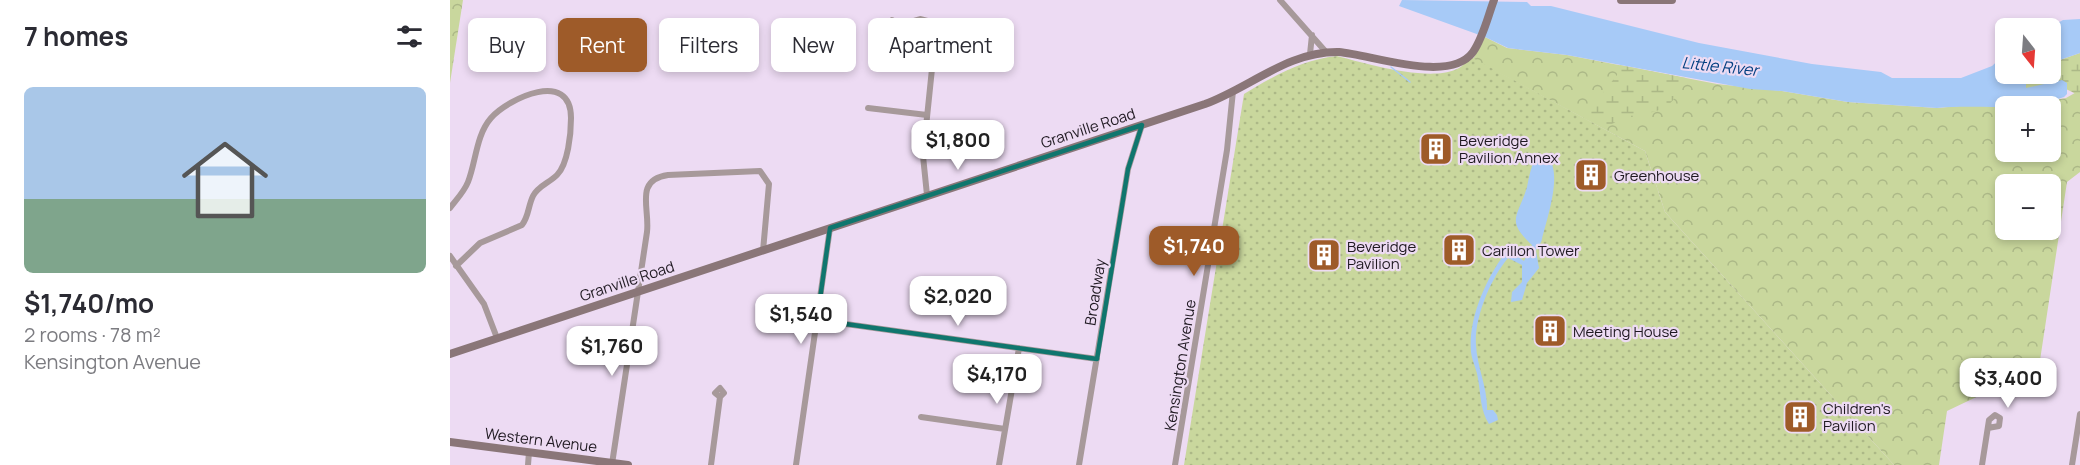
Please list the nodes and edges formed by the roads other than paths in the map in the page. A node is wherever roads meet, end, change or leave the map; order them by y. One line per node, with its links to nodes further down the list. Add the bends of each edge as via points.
1 (1280, 0): 5 (street)
2 (1494, 0): 6 (street, Granville Road, via 1477,46 1462,62 1442,68)
3 (1621, 0): 4 (street)
4 (1672, 0)
5 (1312, 35): 6 (street); 7 (street)
6 (1326, 51): 7 (street, Granville Road)
7 (1310, 54): 9 (street, Granville Road, via 1282,64)
8 (931, 72): 11 (street)
9 (1233, 91): 12 (street, Granville Road); 39 (street, Kensington Avenue, via 1227,150)
10 (868, 108): 11 (street)
11 (927, 115): 13 (street, via 923,170)
12 (1142, 125): 13 (street, Granville Road); 24 (street, Broadway, via 1128,169)
13 (927, 195): 15 (street, Granville Road)
14 (450, 208): 18 (street, via 466,187 482,132 495,114 541,90 563,97 572,120 559,173 535,193 522,225 480,243)
15 (830, 228): 16 (street, Granville Road); 20 (street)
16 (763, 251): 19 (street, Granville Road); 19 (street, via 769,188 764,173 752,170 655,178 647,189 648,226)
17 (450, 256): 18 (street)
18 (456, 266): 21 (street, via 484,304)
19 (636, 292): 21 (street, Granville Road); 32 (street)
20 (817, 320): 22 (street); 36 (street)
21 (497, 338): 23 (street, Granville Road)
22 (1019, 348): 24 (street); 29 (street)
23 (450, 354)
24 (1097, 358): 38 (street, Broadway)
25 (720, 397): 35 (street)
26 (2080, 414): 41 (street)
27 (921, 417): 29 (street)
28 (1988, 428): 40 (street)
29 (1005, 429): 37 (street)
30 (450, 442): 31 (street, Western Avenue)
31 (529, 452): 32 (street, Western Avenue); 33 (street)
32 (612, 464): 34 (street, Western Avenue)
33 (528, 465)
34 (628, 465)
35 (711, 465)
36 (796, 465)
37 (999, 465)
38 (1079, 465)
39 (1175, 465)
40 (1982, 465)
41 (2072, 465)

